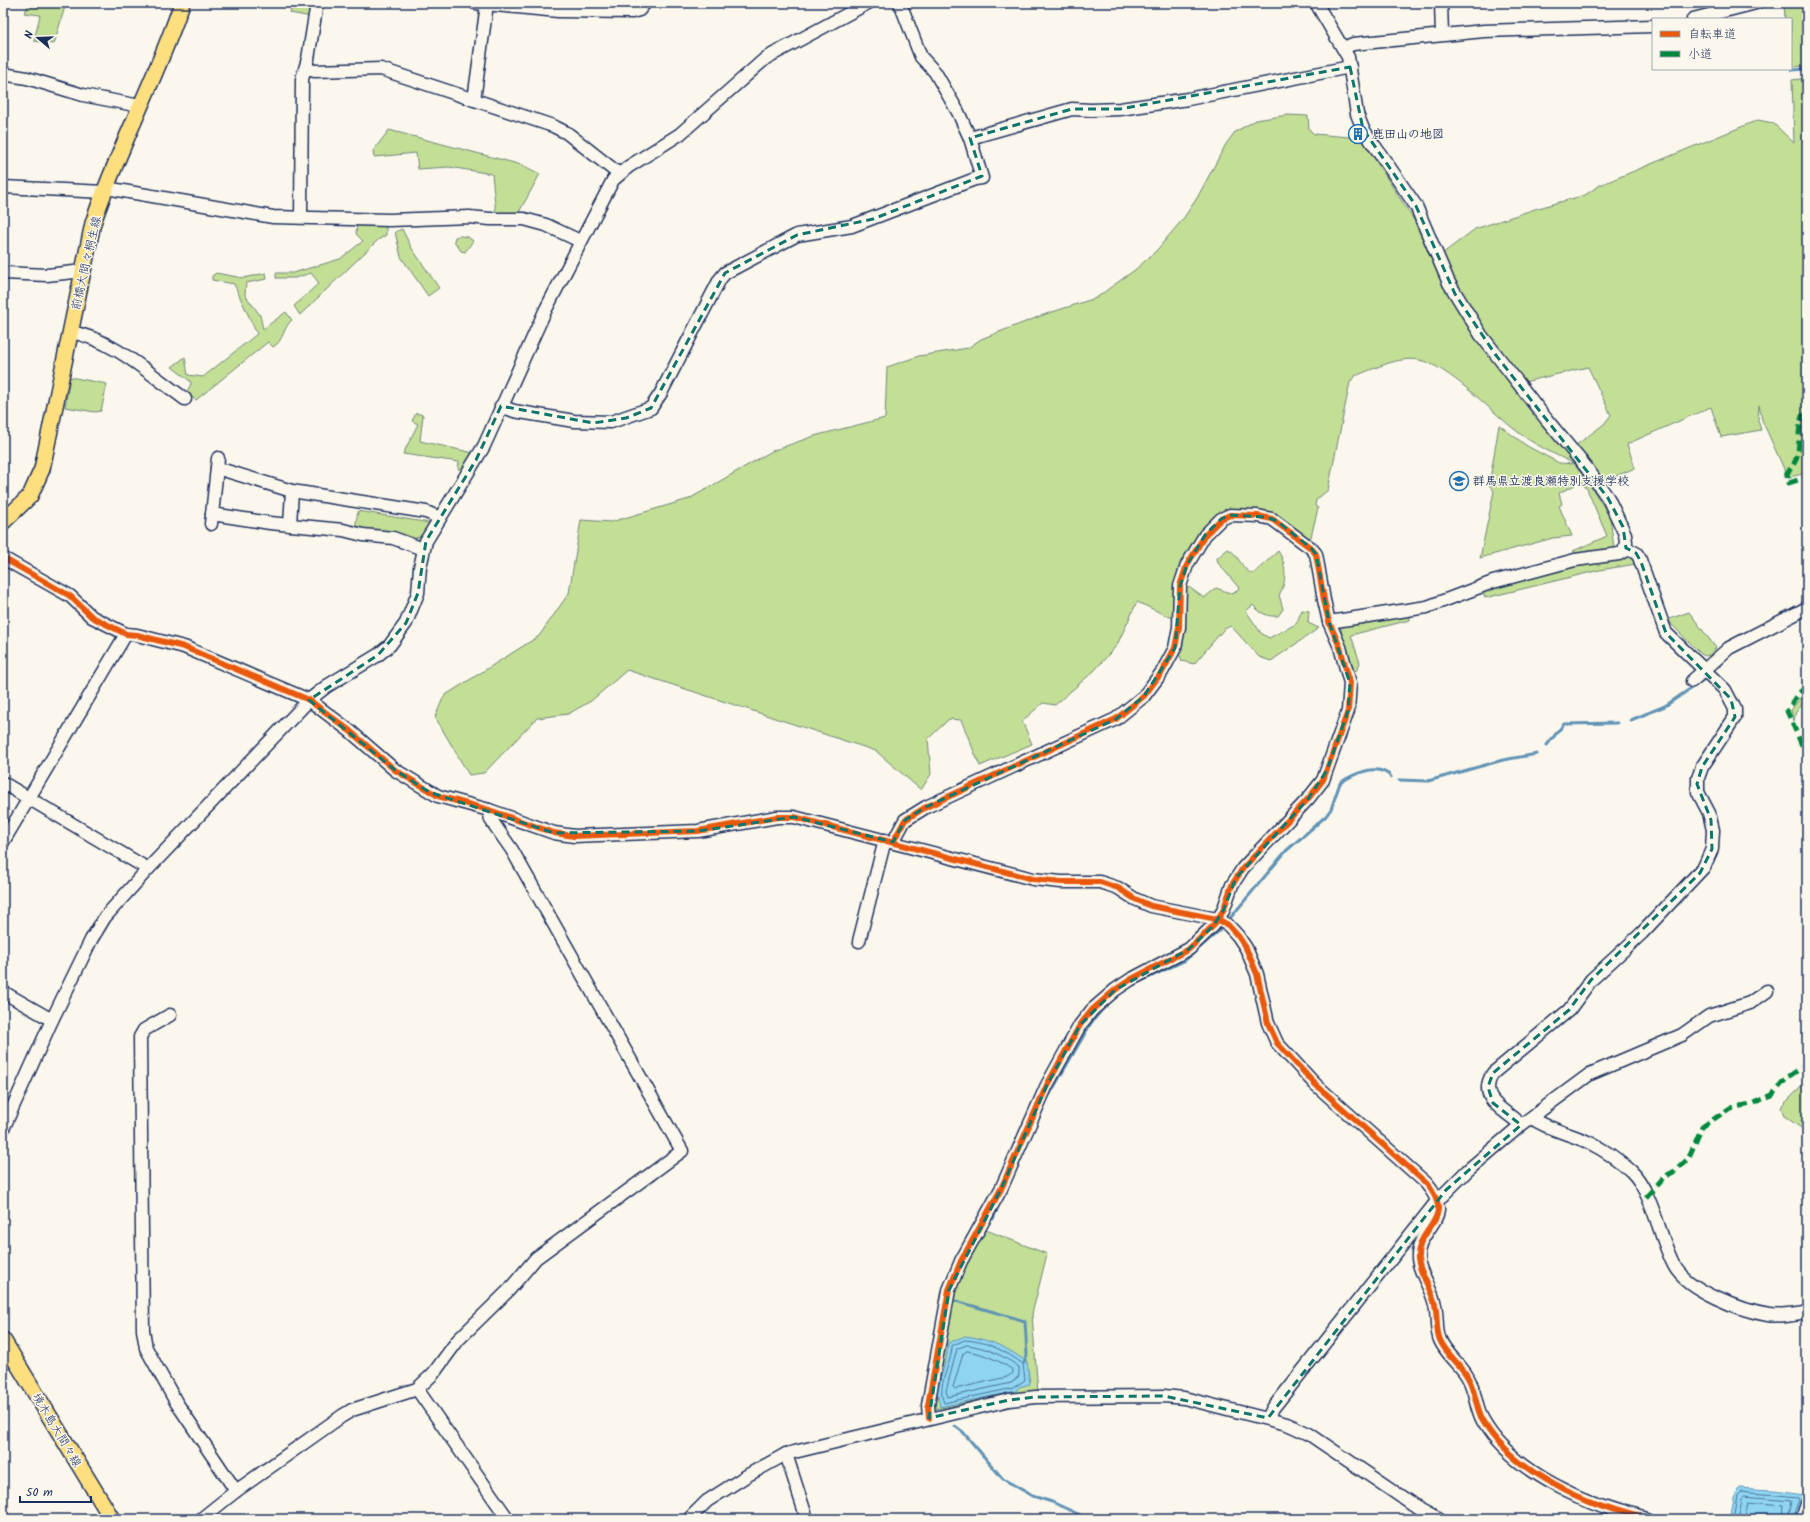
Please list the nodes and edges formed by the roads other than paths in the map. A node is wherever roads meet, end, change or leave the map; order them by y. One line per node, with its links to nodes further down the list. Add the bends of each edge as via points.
1 (182, 3): 18 (main road, 前橋大間々桐生線)
2 (318, 3): 15 (street)
3 (481, 3): 4 (street, via 558,12 632,12 639,10); 17 (street)
4 (645, 3)
5 (868, 3): 20 (street, via 770,55 680,134)
6 (900, 3): 19 (street, via 921,57 935,72)
7 (1316, 3): 13 (street)
8 (1441, 3): 12 (street)
9 (1756, 3): 10 (street)
10 (1697, 18)
11 (1652, 26): 12 (street)
12 (1442, 34): 13 (street, via 1353,44)
13 (1343, 48): 14 (street)
14 (1350, 67): 19 (street, via 1120,109 1072,109); 35 (street, via 1357,114 1363,129 1416,206 1456,294 1495,354 1608,498 1623,527)
15 (306, 68): 17 (street, via 381,69); 23 (street, via 302,79)
16 (3, 74): 18 (street, via 27,78 83,95)
17 (474, 100): 20 (street, via 560,129)
18 (140, 106): 22 (main road, 前橋大間々桐生線)
19 (970, 138): 29 (street, via 982,178 852,226 797,236 725,273 651,408 619,420 593,423 514,411)
20 (619, 174): 24 (street, via 608,188)
21 (3, 186): 22 (street)
22 (105, 190): 23 (street, via 264,216); 25 (main road, 前橋大間々桐生線, via 89,238)
23 (301, 217): 24 (street, via 390,220 524,218)
24 (580, 241): 29 (street)
25 (83, 271): 26 (street, via 47,275); 27 (main road, 前橋大間々桐生線)
26 (3, 273)
27 (70, 332): 28 (street, via 102,342); 32 (main road, 前橋大間々桐生線, via 42,469 30,496)
28 (185, 399)
29 (501, 406): 31 (street, via 476,460)
30 (292, 491): 31 (street, via 426,512); 33 (street); 33 (street, via 218,463 212,519)
31 (440, 518): 34 (street)
32 (3, 522)
33 (290, 525): 34 (street, via 393,538)
34 (423, 548): 42 (street, via 415,604 399,635 378,655)
35 (1625, 548): 38 (street, via 1619,554 1574,560 1494,582 1427,607); 40 (street, via 1639,557 1666,633)
36 (3, 558): 39 (street, via 70,596 92,617)
37 (1807, 608): 40 (street, via 1729,648)
38 (1329, 622): 46 (street, via 1316,554 1311,548 1272,519 1258,516 1226,516 1205,535 1187,565 1180,586 1179,627 1174,648 1162,672 1144,696 1116,719 926,807 905,820); 49 (street, via 1347,666 1350,690 1344,722 1327,770 1323,780 1308,799 1236,878 1223,912)
39 (126, 634): 42 (street, via 184,647); 44 (street)
40 (1705, 671): 41 (street); 56 (street, via 1725,690 1735,709 1734,717 1702,767 1698,778 1698,792 1709,813 1713,830 1710,854 1694,880 1591,980 1569,1010 1493,1073 1488,1086 1493,1103)
41 (1692, 681)
42 (309, 700): 45 (street, via 395,770 429,792); 48 (street)
43 (3, 783): 44 (street)
44 (29, 798): 47 (street); 48 (street)
45 (489, 810): 46 (street, via 554,834 574,836 698,831 777,817 794,817); 61 (street, via 491,820 512,850 682,1151 536,1258 509,1290 458,1340 433,1374)
46 (889, 841): 49 (street, via 1033,879 1100,882 1118,888 1135,900 1151,906); 50 (street)
47 (3, 842)
48 (148, 869): 54 (street, via 100,924)
49 (1217, 919): 58 (street, via 1233,929 1246,948 1256,974 1268,1023 1277,1043 1315,1084 1426,1183); 62 (street, via 1189,949 1115,990 1092,1010 1080,1025 1047,1085 1001,1189 961,1261 949,1290 928,1405)
50 (859, 942)
51 (1767, 991): 55 (street, via 1750,1003 1704,1018 1675,1038 1590,1074)
52 (3, 992): 54 (street)
53 (170, 1015): 65 (street, via 144,1030 140,1037 143,1330 146,1348 176,1402)
54 (52, 1020): 57 (street)
55 (1532, 1118): 56 (street); 59 (street, via 1541,1124 1591,1143 1631,1171 1639,1181 1658,1222 1675,1267 1694,1287 1758,1313 1777,1315)
56 (1521, 1125): 58 (street, via 1468,1170)
57 (3, 1129)
58 (1438, 1200): 63 (street, via 1272,1408); 73 (street, via 1438,1212 1421,1245 1419,1265 1435,1305 1440,1341 1467,1375 1474,1390 1476,1405 1493,1436 1527,1468 1565,1490 1608,1508)
59 (1807, 1312)
60 (3, 1340): 67 (main road, 境木島大間々線)
61 (417, 1389): 65 (street, via 352,1410); 69 (street)
62 (929, 1418): 63 (street, via 1009,1400 1036,1397 1164,1396 1184,1398); 64 (street)
63 (1268, 1418): 72 (street, via 1309,1434 1409,1502)
64 (786, 1454): 70 (street, via 708,1501); 71 (street)
65 (236, 1491): 68 (street)
66 (1807, 1501): 74 (street)
67 (112, 1519)
68 (201, 1519)
69 (508, 1519)
70 (689, 1519)
71 (807, 1519)
72 (1440, 1519)
73 (1648, 1519)
74 (1801, 1519)

